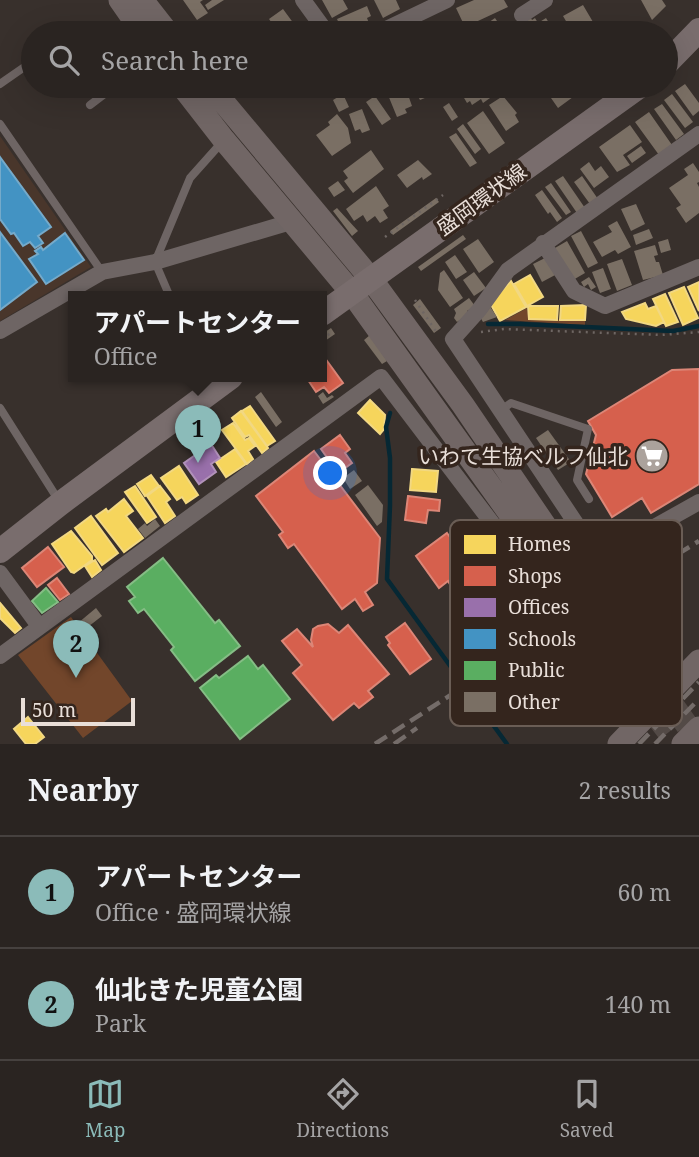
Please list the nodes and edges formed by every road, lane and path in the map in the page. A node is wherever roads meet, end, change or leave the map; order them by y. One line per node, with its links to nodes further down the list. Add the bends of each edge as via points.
1 (120, 0): 7 (street)
2 (142, 0): 8 (street)
3 (303, 0): 9 (street)
4 (447, 0): 10 (street)
5 (543, 0): 6 (street)
6 (522, 15)
7 (135, 21)
8 (159, 21)
9 (318, 21)
10 (403, 21)
11 (699, 30): 12 (main road)
12 (678, 52)
13 (21, 69): 14 (lane)
14 (0, 84)
15 (99, 98): 19 (lane)
16 (191, 98): 22 (street)
17 (219, 98): 30 (street)
18 (623, 98): 30 (main road, 盛岡環状線)
19 (90, 105)
20 (0, 124): 29 (lane)
21 (699, 134): 26 (street)
22 (224, 140): 24 (street); 27 (lane, via 190,178)
23 (443, 195): 25 (path)
24 (294, 221): 27 (street); 30 (street)
25 (385, 237)
26 (543, 243): 28 (street, via 574,291 605,306); 39 (street, via 508,270 453,339)
27 (155, 262): 29 (street); 32 (lane)
28 (699, 267)
29 (103, 272): 31 (street)
30 (361, 286): 35 (main road, 盛岡環状線); 42 (street); 43 (street)
31 (70, 291)
32 (167, 291)
33 (68, 292): 36 (street)
34 (415, 300): 38 (path)
35 (328, 322)
36 (0, 331)
37 (699, 332): 39 (path, via 661,335 504,329 477,332)
38 (438, 333)
39 (459, 348): 41 (street)
40 (220, 382): 49 (main road)
41 (481, 382): 42 (street); 45 (street)
42 (449, 386): 52 (street)
43 (434, 406): 46 (street); 51 (street)
44 (0, 408): 49 (lane)
45 (500, 410): 47 (lane, via 511,403 588,429 577,480); 53 (street)
46 (414, 421): 50 (street); 57 (street, via 381,377)
47 (589, 499)
48 (699, 502): 54 (street)
49 (61, 503): 55 (main road)
50 (490, 520)
51 (524, 520)
52 (531, 520)
53 (574, 520)
54 (667, 520)
55 (0, 551)
56 (0, 573): 57 (street)
57 (39, 626): 58 (street)
58 (0, 656)
59 (699, 661): 60 (street)
60 (682, 679)
61 (636, 726): 63 (street)
62 (699, 728): 64 (street)
63 (619, 744)
64 (683, 744)

